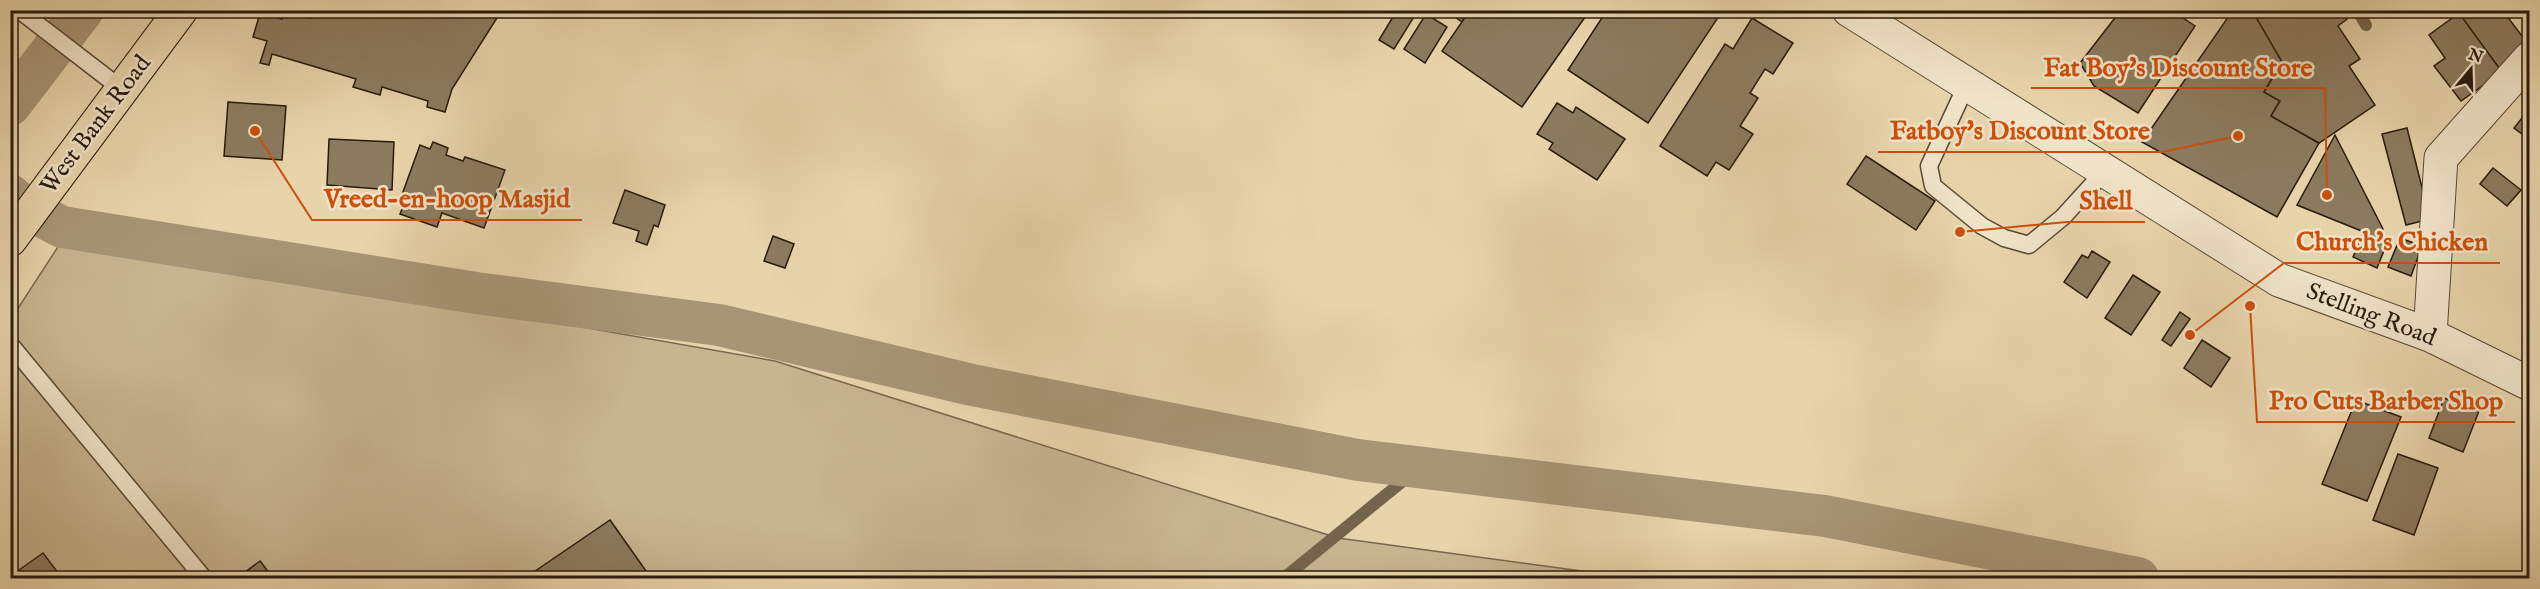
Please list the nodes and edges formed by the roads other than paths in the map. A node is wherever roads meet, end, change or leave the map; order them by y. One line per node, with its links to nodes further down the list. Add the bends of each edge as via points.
1 (19, 10): 6 (lane)
2 (181, 10): 6 (main road, West Bank Road)
3 (1849, 10): 5 (street, Stelling Road)
4 (2529, 58): 9 (street, via 2441,158)
5 (1966, 86): 7 (street, Stelling Road); 7 (lane, via 1929,166 1933,186 1982,226 2029,245)
6 (123, 90): 8 (main road, West Bank Road)
7 (2104, 172): 9 (street, Stelling Road, via 2279,280)
8 (11, 239)
9 (2430, 335): 11 (street, Stelling Road)
10 (10, 344): 12 (lane)
11 (2529, 384)
12 (202, 576)

